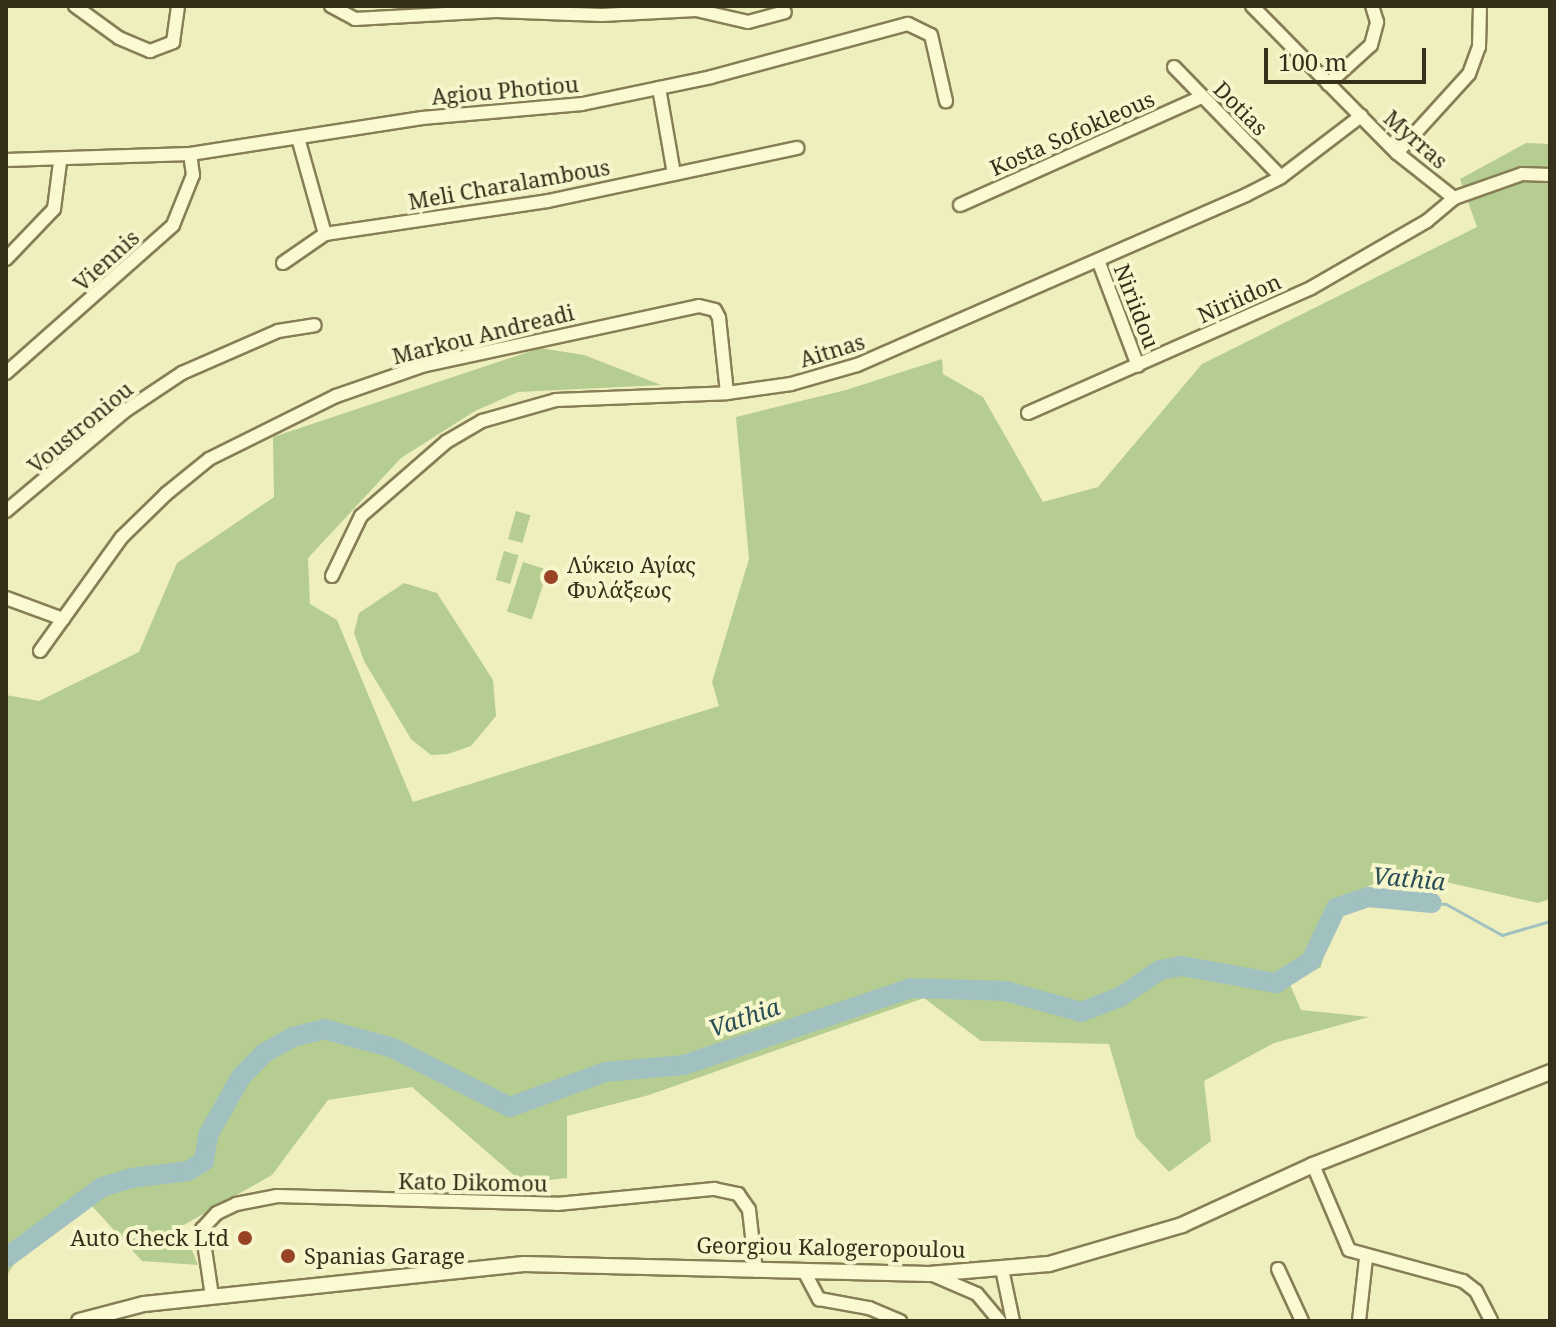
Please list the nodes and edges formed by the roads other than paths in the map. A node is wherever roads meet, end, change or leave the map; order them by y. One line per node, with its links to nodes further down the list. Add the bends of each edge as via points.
1 (178, 6): 6 (street, via 173,42 150,51 119,38)
2 (331, 6): 7 (street, via 355,19 696,10 748,22)
3 (1252, 6): 9 (street, Myrras)
4 (1372, 6): 9 (street, via 1377,22 1371,45)
5 (1480, 6): 16 (street, via 1479,47 1469,74)
6 (77, 7)
7 (785, 12)
8 (1174, 67): 11 (street, Dotias)
9 (1328, 84): 13 (street, Myrras)
10 (659, 88): 12 (street, Agiou Photiou, via 908,24 931,35); 14 (street, Agiou Photiou, via 582,104 422,118); 20 (street)
11 (1201, 97): 22 (street, Dotias); 24 (street, Kosta Sofokleous)
12 (946, 101)
13 (1361, 116): 16 (street, Myrras); 22 (street, Aitnas)
14 (298, 138): 17 (street, Agiou Photiou); 25 (street)
15 (797, 148): 20 (street, Meli Charalambous)
16 (1397, 153): 23 (street, Myrras)
17 (190, 154): 19 (street, Agiou Photiou); 31 (street, Viennis, via 193,175 173,225)
18 (6, 160): 19 (street, Agiou Photiou)
19 (60, 162): 26 (street, via 54,209)
20 (674, 174): 25 (street, Meli Charalambous, via 548,201)
21 (1550, 175): 23 (street, Niriidon, via 1522,174)
22 (1281, 177): 27 (street, Aitnas)
23 (1454, 198): 30 (street, Niriidon, via 1427,221 1311,288)
24 (960, 205)
25 (325, 234): 28 (street)
26 (6, 259)
27 (1098, 260): 30 (street, Niriidou); 32 (street, Aitnas, via 857,365 791,384)
28 (283, 263)
29 (315, 325): 34 (street, Voustroniou, via 278,331 182,373 125,411)
30 (1138, 366): 33 (street, Niriidon)
31 (6, 373)
32 (727, 393): 35 (street, Aitnas, via 556,400 482,421 446,442 361,516); 37 (street, Markou Andreadi, via 719,318 707,306 422,366 336,396 209,459 122,537)
33 (1028, 413)
34 (6, 511)
35 (332, 576)
36 (6, 598): 37 (street)
37 (63, 619): 38 (street, Markou Andreadi)
38 (40, 651)
39 (1550, 1072): 40 (street, Georgiou Kalogeropoulou)
40 (1313, 1165): 41 (street, via 1344,1244); 42 (street, Georgiou Kalogeropoulou, via 1182,1225 1101,1252)
41 (1366, 1259): 53 (street); 54 (street, via 1463,1281 1476,1291)
42 (1002, 1269): 46 (street, Georgiou Kalogeropoulou); 51 (street)
43 (1278, 1269): 52 (street)
44 (756, 1271): 45 (street, Georgiou Kalogeropoulou); 47 (street, Georgiou Kalogeropoulou, via 548,1262); 47 (street, Kato Dikomou, via 749,1210 738,1194 714,1189 557,1204 277,1196 236,1204 217,1213 202,1229)
45 (805, 1273): 46 (street, Georgiou Kalogeropoulou); 49 (street, via 819,1299 869,1308)
46 (929, 1274): 50 (street, via 977,1294)
47 (212, 1296): 48 (street, Georgiou Kalogeropoulou, via 144,1304)
48 (79, 1321)
49 (900, 1321)
50 (1000, 1321)
51 (1013, 1321)
52 (1302, 1321)
53 (1359, 1321)
54 (1491, 1321)

